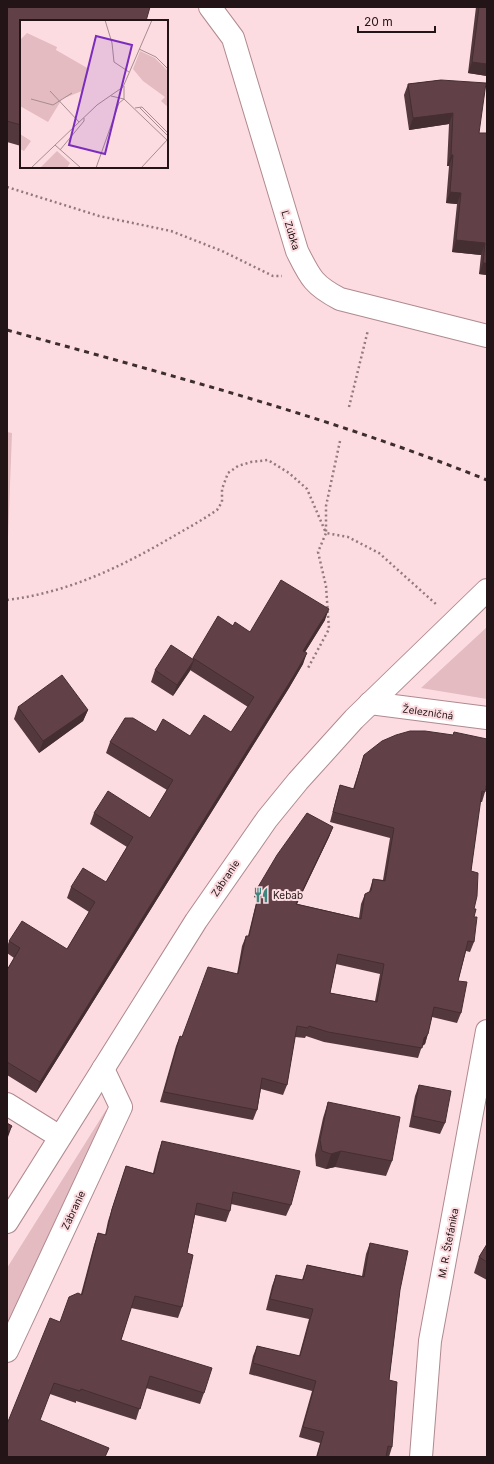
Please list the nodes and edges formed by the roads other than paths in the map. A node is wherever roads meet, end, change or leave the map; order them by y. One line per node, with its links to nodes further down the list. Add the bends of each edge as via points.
1 (210, 7): 2 (street, Ľ. Zúbka, via 233,38 297,251 321,289 340,299)
2 (487, 336)
3 (487, 590): 4 (street, Zábranie)
4 (370, 703): 5 (street, Železničná); 7 (street, Zábranie, via 298,781 236,861)
5 (487, 718)
6 (487, 1031): 12 (street, M. R. Štefánika, via 430,1341)
7 (103, 1069): 9 (street, Zábranie); 11 (street, Zábranie, via 121,1107)
8 (7, 1104): 9 (street)
9 (60, 1137): 10 (street, Zábranie)
10 (7, 1222)
11 (7, 1351)
12 (421, 1457)

